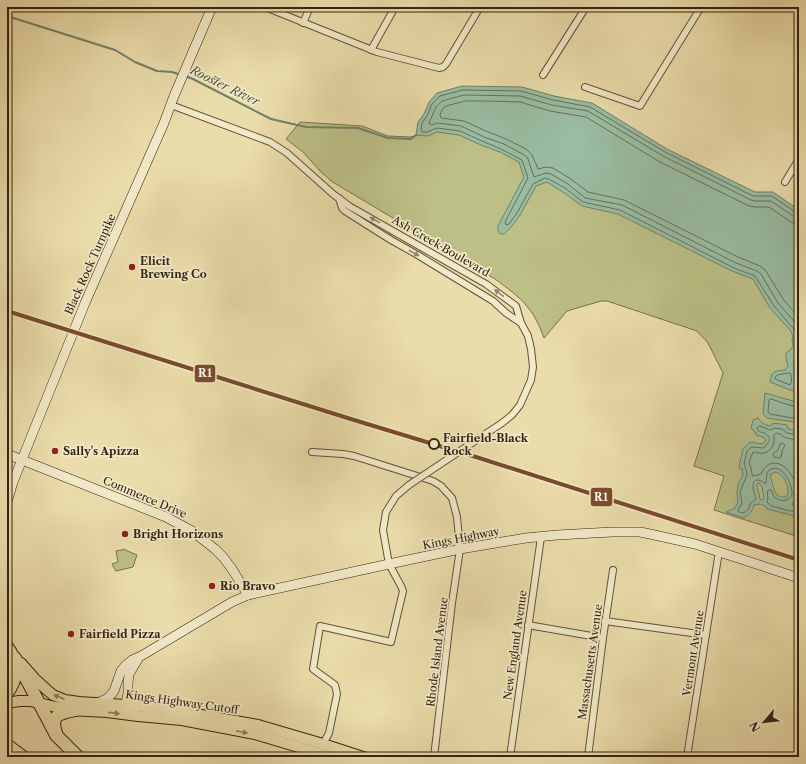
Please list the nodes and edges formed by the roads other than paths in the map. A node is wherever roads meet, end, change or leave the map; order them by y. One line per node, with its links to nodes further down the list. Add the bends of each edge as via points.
1 (212, 7): 12 (main road, Black Rock Turnpike)
2 (265, 7): 8 (street)
3 (310, 7): 8 (street)
4 (394, 7): 9 (street)
5 (480, 7): 9 (street, via 442,68)
6 (586, 7): 10 (street)
7 (701, 7): 11 (street, via 640,106)
8 (303, 23): 9 (street)
9 (371, 50)
10 (543, 75)
11 (585, 87)
12 (171, 105): 15 (street, Ash Creek Boulevard, via 270,142 288,153); 19 (main road, Black Rock Turnpike, via 85,303)
13 (799, 159): 14 (street)
14 (785, 182)
15 (339, 198): 16 (street, Ash Creek Boulevard, one-way to 16, via 345,211 481,293); 16 (street, Ash Creek Boulevard, one-way to 15, via 516,306 486,284)
16 (521, 323): 24 (street, Ash Creek Boulevard, bridge, via 528,336 533,366 531,380 520,405 502,424 396,496 386,512 383,530)
17 (312, 452): 22 (street, Rhode Island Avenue, via 354,456 442,486 452,498 458,517)
18 (7, 454): 19 (main road, Commerce Drive)
19 (22, 460): 20 (main road, Black Rock Turnpike); 27 (main road, Commerce Drive, via 166,517 192,531 223,557)
20 (7, 502)
21 (541, 536): 22 (main road, Kings Highway); 23 (main road, Kings Highway, via 590,532 640,532); 29 (street, New England Avenue)
22 (460, 549): 24 (main road, Kings Highway); 48 (street, Rhode Island Avenue)
23 (719, 551): 26 (main road, Kings Highway); 30 (street, Vermont Avenue)
24 (389, 564): 27 (main road, Kings Highway); 43 (street, Ash Creek Boulevard, via 403,591 390,642 320,626 313,669 335,685 338,694)
25 (613, 570): 28 (street, Massachusetts Avenue)
26 (799, 578)
27 (248, 595): 33 (main road, Kings Highway)
28 (606, 621): 30 (street); 31 (street, Massachusetts Avenue)
29 (528, 625): 31 (street); 49 (street, New England Avenue)
30 (706, 635): 51 (street, Vermont Avenue)
31 (603, 638): 50 (street, Massachusetts Avenue)
32 (11, 652): 34 (main road, via 17,663 17,674); 36 (highway); 37 (main road, Kings Highway Cutoff, one-way to 32, via 71,701 53,695)
33 (141, 656): 37 (main road, Kings Highway, via 126,665 121,671 114,691); 38 (main road, Kings Highway, via 129,674)
34 (7, 694)
35 (7, 703): 36 (main road, Kings Highway Cutoff)
36 (39, 703): 39 (main road, Kings Highway Cutoff); 41 (highway)
37 (98, 703): 38 (main road, Kings Highway Cutoff)
38 (126, 705): 40 (main road, Kings Highway Cutoff, via 173,710)
39 (75, 710): 40 (main road, Kings Highway Cutoff, one-way to 40); 41 (highway, via 56,717)
40 (219, 723): 43 (main road, Kings Highway Cutoff, via 258,725)
41 (56, 734): 45 (highway)
42 (7, 745): 44 (highway)
43 (321, 749): 46 (main road, Kings Highway Cutoff); 47 (main road, Kings Highway Cutoff)
44 (23, 757)
45 (78, 757)
46 (332, 757)
47 (363, 757)
48 (434, 757)
49 (510, 757)
50 (588, 757)
51 (687, 757)

